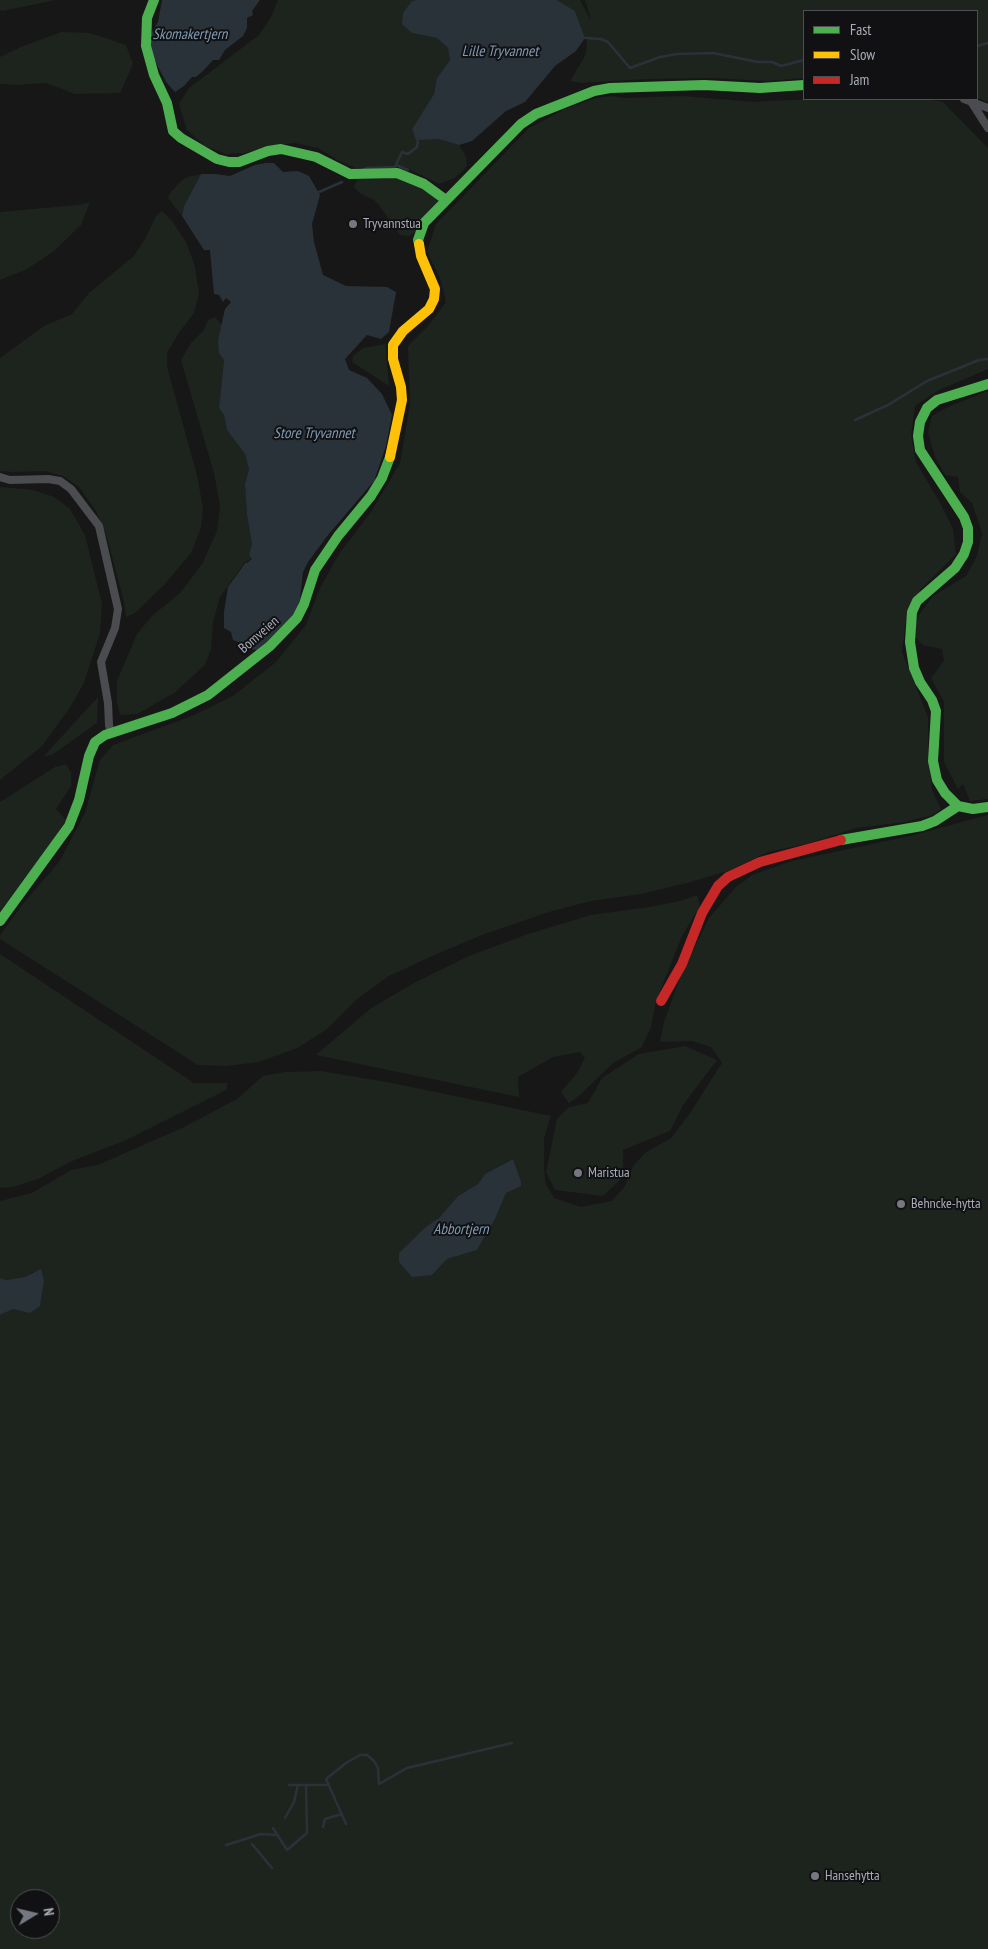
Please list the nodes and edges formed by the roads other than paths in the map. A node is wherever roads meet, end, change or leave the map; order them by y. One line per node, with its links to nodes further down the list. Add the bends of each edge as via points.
1 (154, 0): 7 (street, via 147,18 146,46 173,131 181,138 217,159 229,162 281,149 316,157 350,174 397,173 424,184)
2 (803, 86): 7 (street, via 770,88 704,84 610,88 589,92 536,114 521,124)
3 (966, 100): 4 (street)
4 (972, 103): 5 (street); 6 (street)
5 (988, 108)
6 (988, 128)
7 (446, 200): 10 (street, Bomveien, via 424,223 418,240 435,296 429,309 403,331 393,345 402,400 390,458 374,492 315,570 297,618 270,646 208,695 172,712)
8 (988, 384): 11 (street, via 934,402 923,414 918,429 922,454 961,512 968,532 967,548 957,565 917,601 912,612 910,633 914,668 936,712 935,775 945,793)
9 (0, 478): 10 (street, via 60,481 71,489 99,526 118,608 115,628 102,656 101,668)
10 (111, 733): 13 (street, Bomveien, via 92,747 69,826)
11 (958, 806): 12 (street); 14 (street, via 922,826 842,839 766,860 728,877 718,886 702,913 682,964)
12 (988, 807)
13 (0, 921)
14 (661, 1001)

